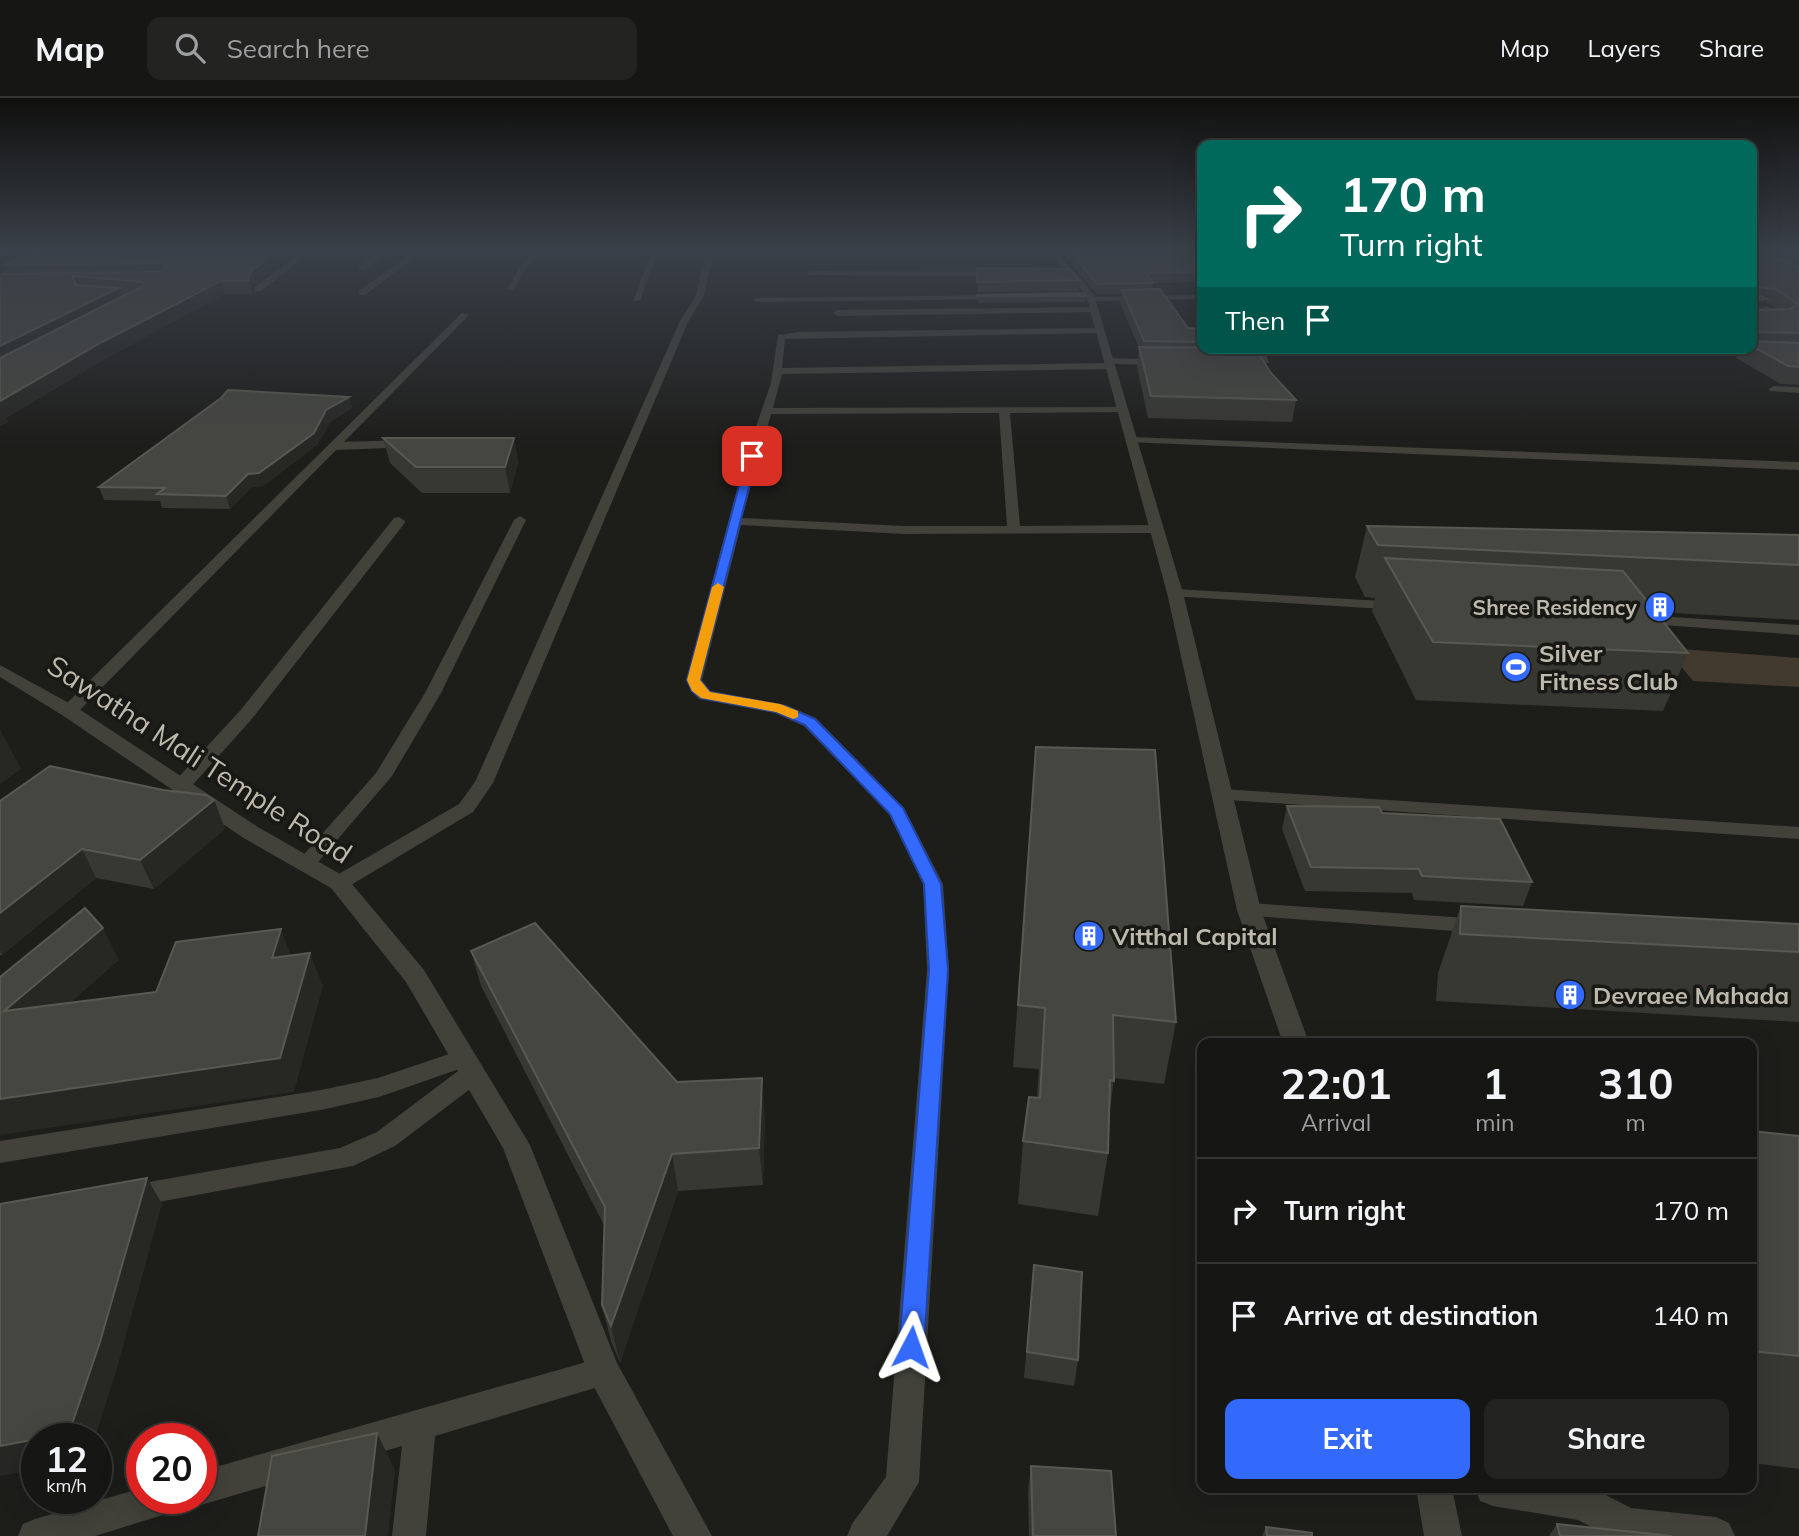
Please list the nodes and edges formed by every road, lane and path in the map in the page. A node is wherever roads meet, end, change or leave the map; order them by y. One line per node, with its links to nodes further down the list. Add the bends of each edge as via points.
1 (466, 315): 21 (lane)
2 (691, 315): 38 (lane, via 684,321 484,783 466,807)
3 (1092, 315): 6 (street)
4 (1779, 315): 5 (lane, via 1787,320)
5 (1757, 320)
6 (1100, 331): 11 (street); 13 (lane, via 787,335 780,341)
7 (1757, 353): 9 (lane)
8 (1264, 354): 12 (lane, via 1266,361)
9 (1799, 354)
10 (1174, 362): 11 (lane)
11 (1109, 363): 13 (lane); 17 (street)
12 (1225, 363)
13 (777, 371): 18 (lane)
14 (1774, 389): 15 (lane)
15 (1799, 390)
16 (1004, 409): 17 (lane); 18 (lane); 27 (lane)
17 (1122, 409): 19 (street)
18 (767, 411): 25 (lane)
19 (1131, 440): 22 (lane); 26 (street)
20 (430, 444): 21 (street)
21 (335, 446): 33 (lane)
22 (1799, 467)
23 (520, 520): 37 (lane, via 433,693 383,776)
24 (399, 521): 34 (lane, via 245,716)
25 (735, 521): 27 (lane); 55 (lane, via 694,680 697,688 705,695 780,709 810,722 897,812 933,884 939,970 902,1482)
26 (1156, 529): 27 (lane); 28 (street)
27 (1014, 531)
28 (1175, 593): 29 (lane); 35 (street)
29 (1414, 607)
30 (1620, 619): 31 (lane)
31 (1799, 629)
32 (0, 670): 33 (street, Sawatha Mali Temple Road)
33 (69, 711): 34 (street, Sawatha Mali Temple Road)
34 (181, 786): 37 (street, Sawatha Mali Temple Road)
35 (1222, 795): 36 (lane); 39 (street)
36 (1799, 832)
37 (306, 864): 38 (street, Sawatha Mali Temple Road)
38 (340, 883): 42 (street, Sawatha Mali Temple Road, via 415,976)
39 (1249, 910): 40 (lane); 41 (street)
40 (1498, 927)
41 (1294, 1038)
42 (468, 1065): 43 (lane, via 321,1100); 44 (lane, via 386,1139 344,1158); 45 (street, Sawatha Mali Temple Road, via 516,1145)
43 (0, 1152)
44 (107, 1201)
45 (604, 1371): 46 (lane); 54 (street, Sawatha Mali Temple Road)
46 (420, 1425): 47 (lane); 53 (lane)
47 (217, 1483)
48 (1435, 1493): 56 (street)
49 (1525, 1493): 51 (street, via 1582,1502)
50 (126, 1510): 52 (lane)
51 (1619, 1531): 57 (street)
52 (35, 1536)
53 (408, 1536)
54 (692, 1536)
55 (864, 1536)
56 (1445, 1536)
57 (1716, 1536)

